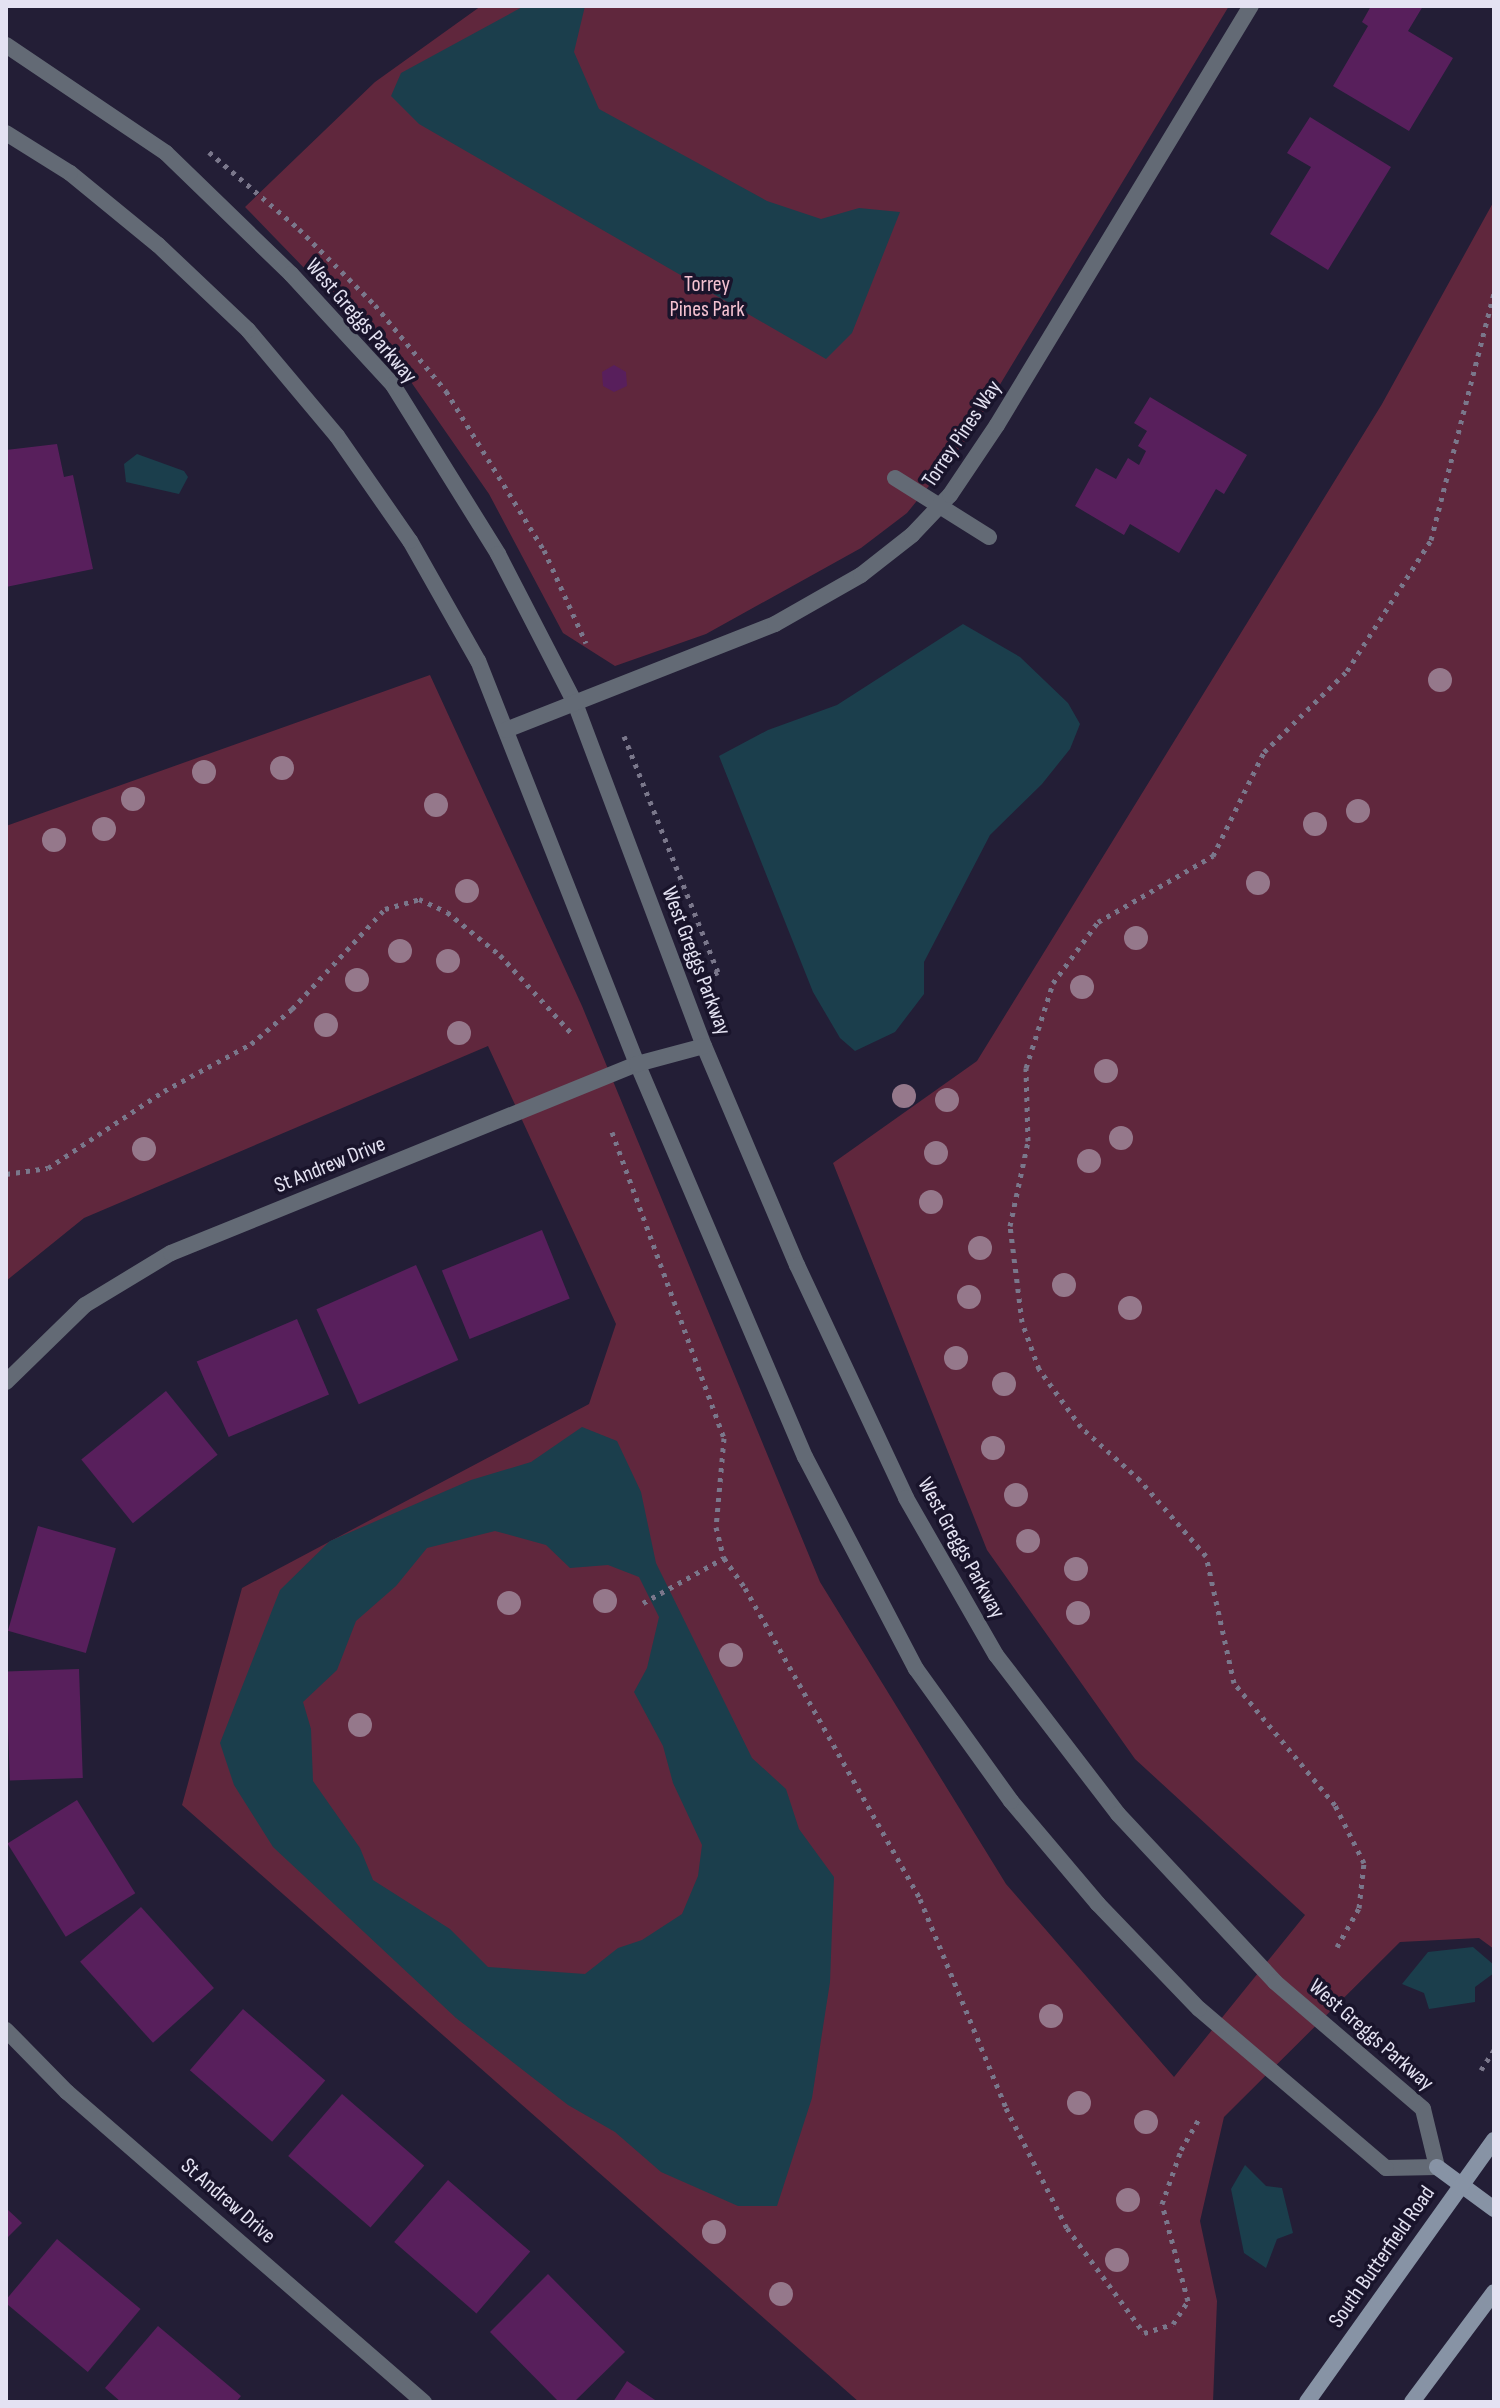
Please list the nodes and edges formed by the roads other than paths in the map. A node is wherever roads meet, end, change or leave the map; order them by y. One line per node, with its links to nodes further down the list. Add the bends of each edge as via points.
1 (1251, 6): 5 (street, Torrey Pines Way, via 997,425)
2 (6, 45): 7 (street, West Greggs Parkway, via 166,153 291,274 393,385 498,554)
3 (6, 133): 8 (street, via 70,173 158,245 248,330 337,436 410,541 478,661)
4 (895, 478): 5 (street)
5 (942, 504): 6 (street); 7 (street, Torrey Pines Way, via 861,575 775,624)
6 (989, 537)
7 (575, 703): 8 (street, Torrey Pines Way); 9 (street, West Greggs Parkway)
8 (506, 730): 10 (street)
9 (704, 1046): 10 (street, St Andrew Drive); 14 (street, West Greggs Parkway, via 797,1265 906,1498 996,1655 1118,1814 1275,1982 1423,2109)
10 (637, 1064): 11 (street, St Andrew Drive, via 171,1253 85,1305); 14 (street, via 805,1457 916,1669 1011,1801 1119,1925 1279,2082 1386,2168)
11 (6, 1382)
12 (6, 2030): 18 (street, St Andrew Drive, via 67,2092)
13 (1494, 2140): 15 (main road, South Butterfield Road)
14 (1437, 2167): 15 (main road)
15 (1461, 2185): 16 (main road); 19 (main road, South Butterfield Road)
16 (1494, 2209)
17 (1494, 2292): 20 (main road)
18 (424, 2402)
19 (1307, 2402)
20 (1412, 2402)

